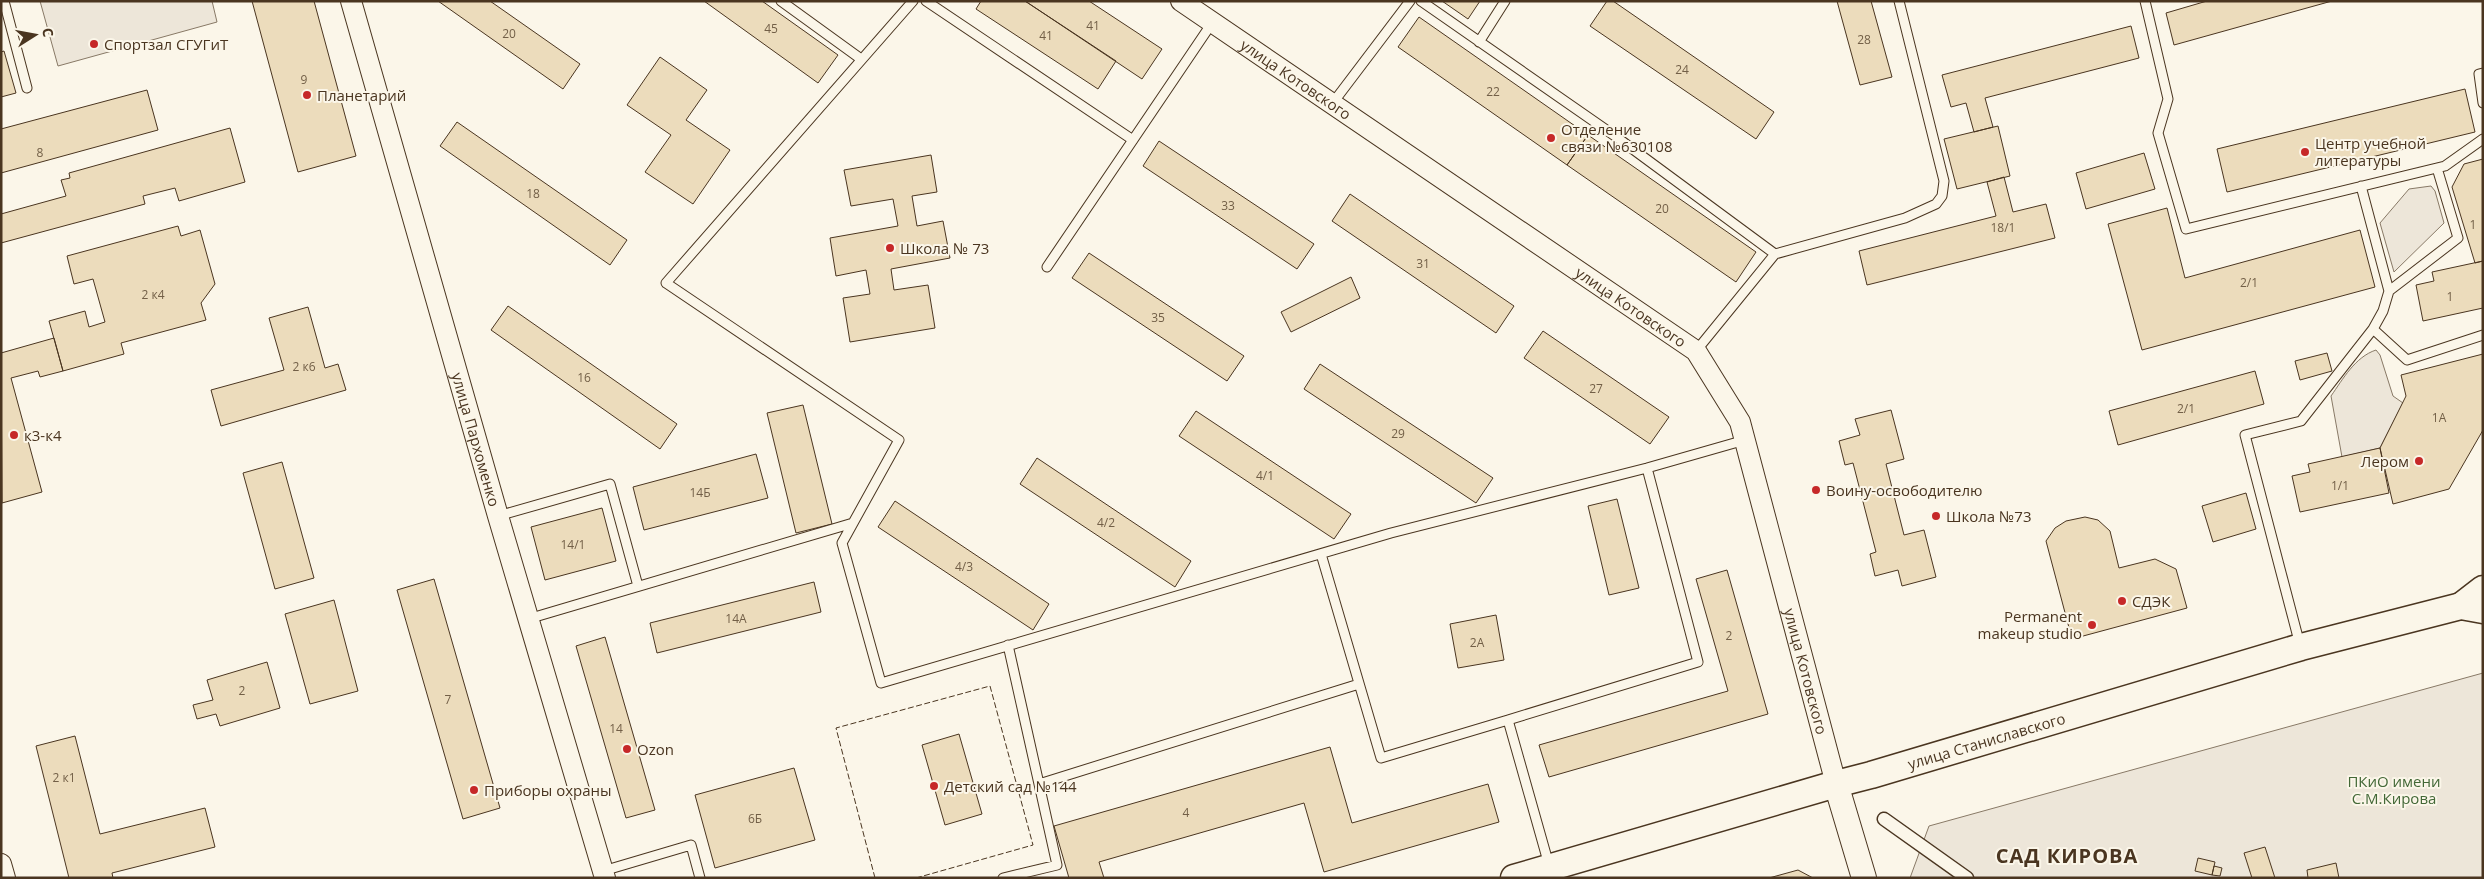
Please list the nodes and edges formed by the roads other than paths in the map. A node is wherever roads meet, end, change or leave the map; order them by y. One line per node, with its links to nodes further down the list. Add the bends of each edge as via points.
1 (4, 1): 16 (lane)
2 (351, 1): 31 (street, улица Пархоменко)
3 (781, 1): 14 (lane)
4 (913, 1): 14 (lane)
5 (926, 1): 20 (lane)
6 (1181, 1): 12 (street, улица Котовского)
7 (1410, 1): 18 (lane)
8 (1421, 1): 13 (lane)
9 (1504, 1): 13 (lane)
10 (1899, 1): 23 (lane, via 1944,181 1942,196 1936,204 1905,218)
11 (2145, 1): 22 (lane, via 2168,99 2158,133 2186,229)
12 (1212, 22): 18 (street, улица Котовского); 20 (lane)
13 (1479, 42): 23 (lane, via 1615,136)
14 (861, 59): 32 (lane, via 666,283 899,440)
15 (2483, 73): 17 (lane, via 2479,74)
16 (27, 88)
17 (2483, 103)
18 (1332, 104): 28 (street, улица Котовского)
19 (2483, 139): 21 (lane, via 2445,166)
20 (1133, 140): 24 (lane)
21 (2437, 168): 22 (lane); 25 (lane, via 2458,238)
22 (2361, 186): 25 (lane)
23 (1775, 254): 28 (lane)
24 (1047, 267)
25 (2389, 291): 26 (lane)
26 (2373, 329): 27 (lane, via 2407,360); 39 (lane, via 2301,421 2245,435)
27 (2483, 335)
28 (1696, 351): 29 (street, улица Котовского, via 1740,422)
29 (1745, 440): 30 (lane); 43 (street, улица Котовского)
30 (1647, 468): 33 (lane); 41 (lane, via 1698,662)
31 (498, 516): 34 (lane, via 610,484); 37 (street, улица Пархоменко)
32 (853, 523): 34 (lane); 38 (lane, via 842,543 881,683)
33 (1321, 554): 38 (lane); 40 (lane)
34 (638, 586): 37 (lane)
35 (2483, 589): 36 (main road)
36 (2472, 608): 39 (main road, улица Станиславского)
37 (528, 619): 48 (street, улица Пархоменко)
38 (1008, 645): 42 (lane)
39 (2301, 647): 43 (main road, улица Станиславского)
40 (1359, 684): 41 (lane, via 1381,758); 42 (lane)
41 (1508, 720): 47 (lane)
42 (1039, 784): 51 (lane, via 1057,866)
43 (1836, 784): 47 (main road, улица Станиславского); 53 (main road, улица Котовского)
44 (1884, 819): 46 (street)
45 (1, 864): 49 (street)
46 (1947, 864): 54 (street); 55 (street)
47 (1550, 868): 52 (main road, улица Станиславского)
48 (604, 875): 50 (lane, via 691,845)
49 (5, 878)
50 (700, 878)
51 (1003, 878)
52 (1514, 878)
53 (1864, 878)
54 (1951, 878)
55 (1966, 878)

